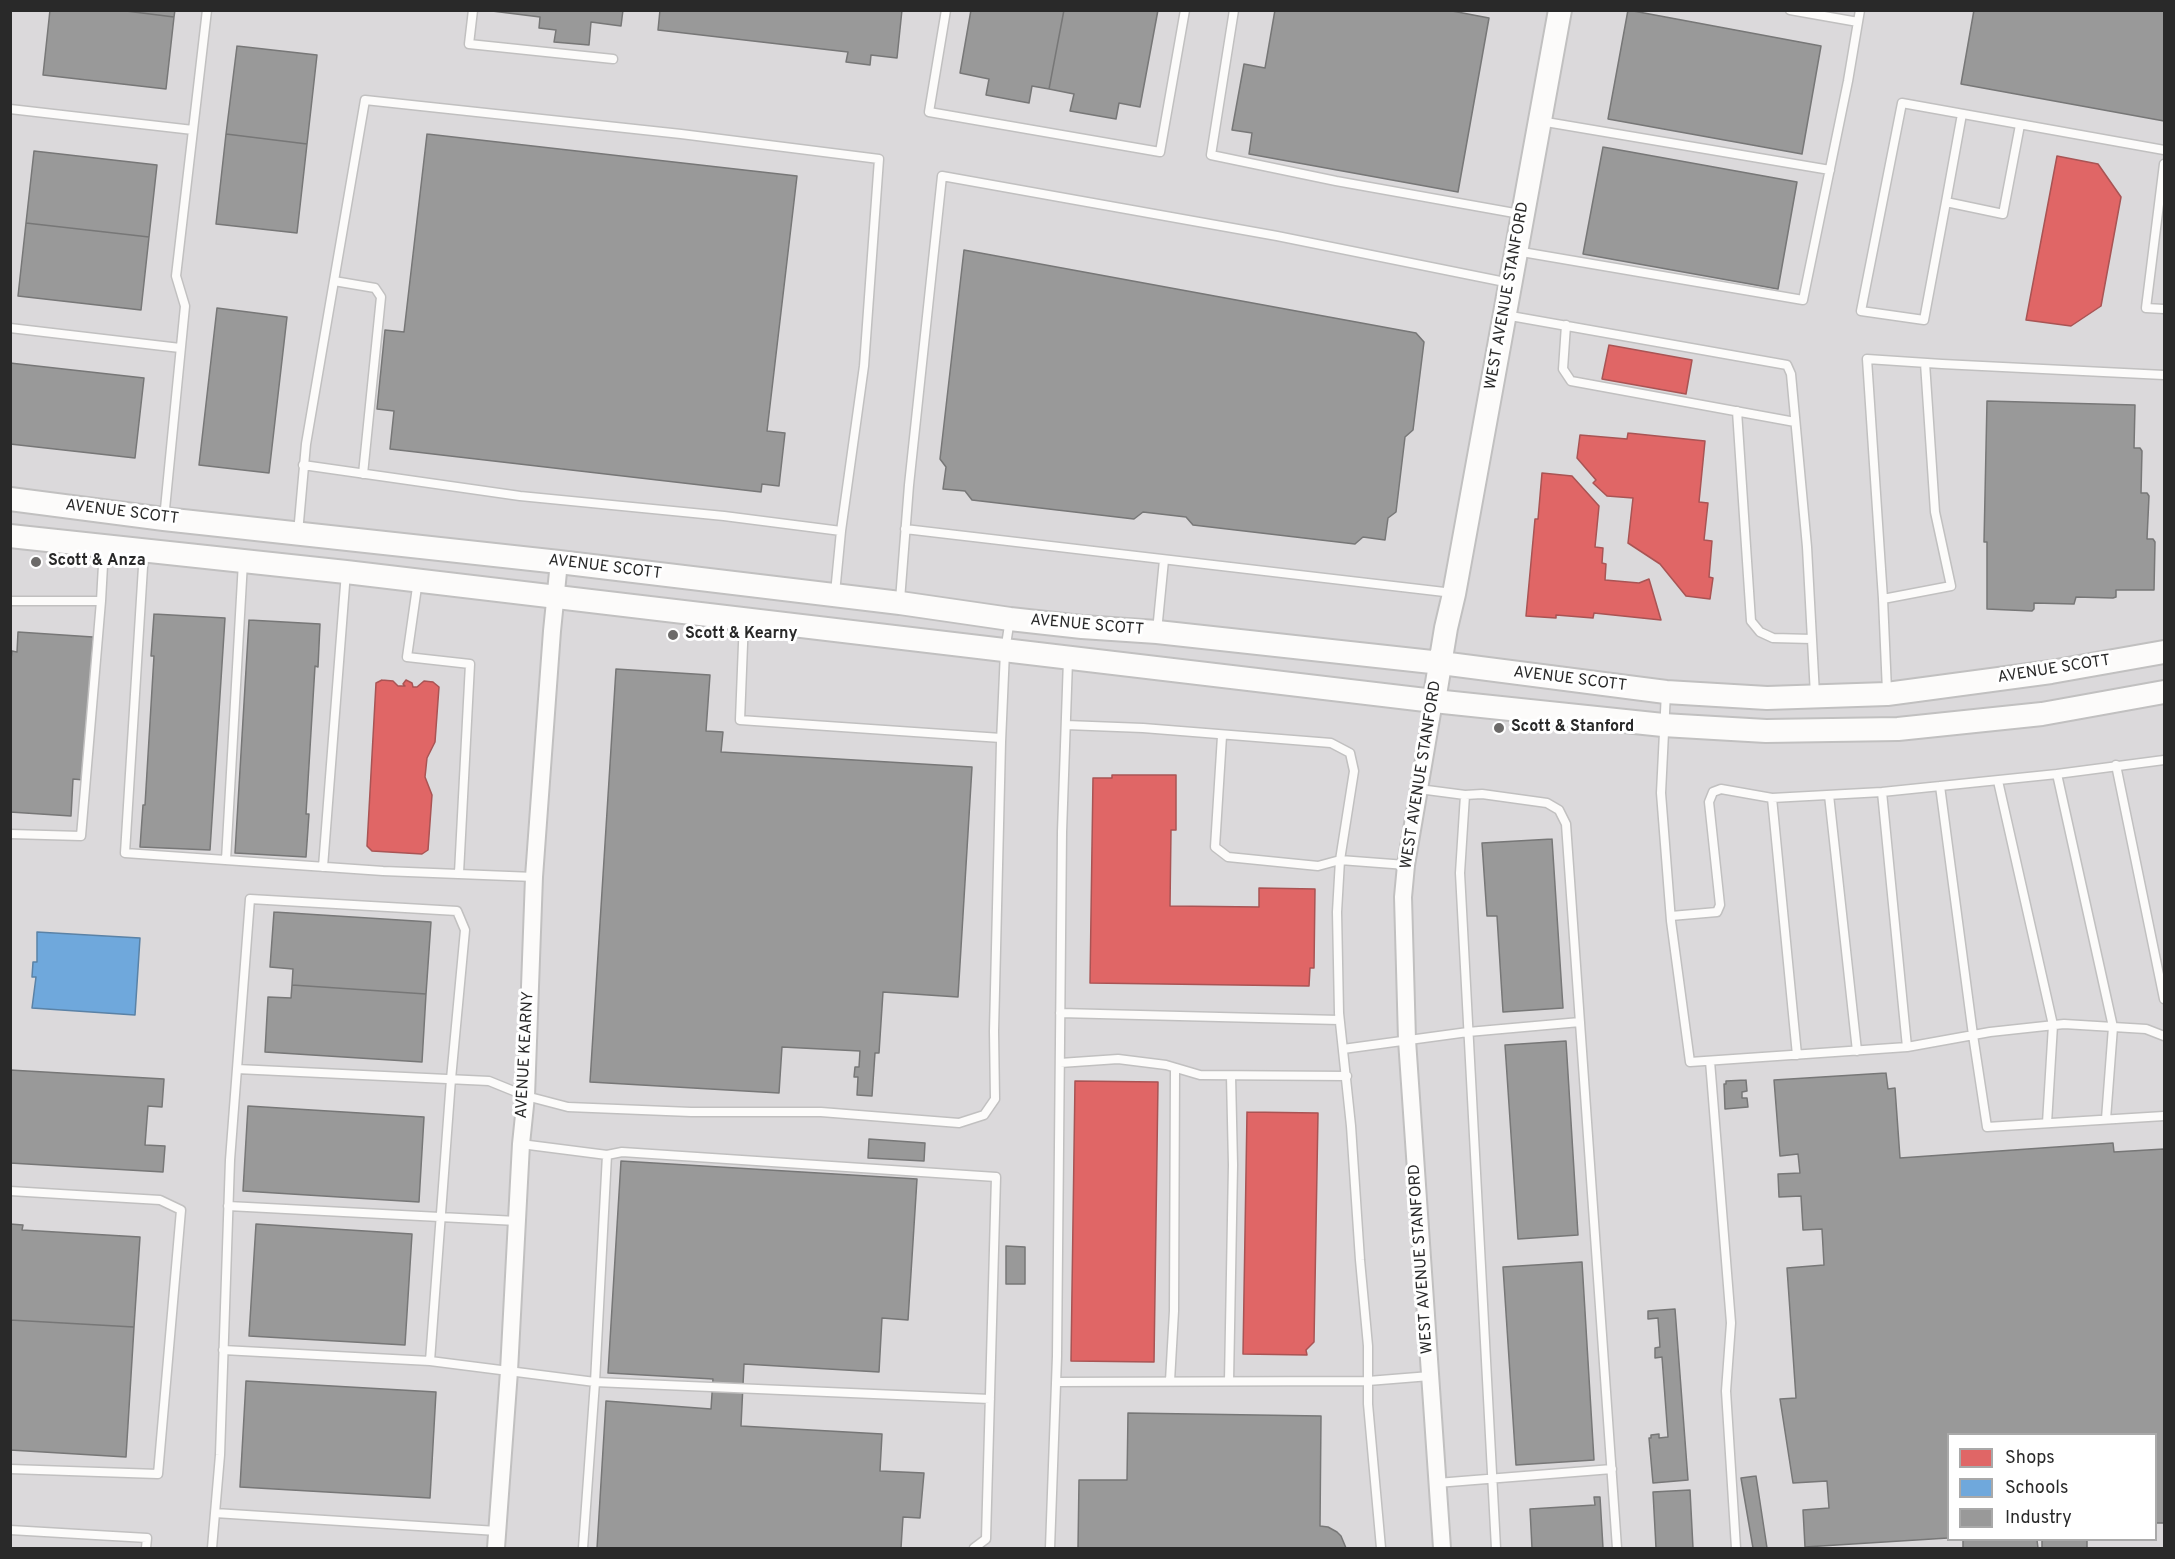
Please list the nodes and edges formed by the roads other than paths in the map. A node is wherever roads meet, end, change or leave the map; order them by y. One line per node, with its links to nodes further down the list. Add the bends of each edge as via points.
1 (207, 10): 15 (lane)
2 (473, 10): 10 (lane, via 469,45)
3 (946, 10): 4 (lane, via 929,112 1160,152)
4 (1185, 10)
5 (1234, 10): 20 (lane, via 1211,155)
6 (1560, 10): 13 (main road, WEST AVENUE STANFORD)
7 (1790, 10): 9 (lane)
8 (1860, 10): 9 (lane)
9 (1858, 22): 18 (lane)
10 (613, 59)
11 (10, 108): 15 (lane)
12 (1962, 114): 14 (lane); 19 (lane); 19 (lane, via 1902,103 1861,311 1924,320)
13 (1539, 121): 18 (lane); 20 (main road, WEST AVENUE STANFORD)
14 (2020, 125): 16 (lane); 19 (lane, via 2003,214)
15 (194, 130): 28 (lane, via 176,276 185,306)
16 (2164, 150)
17 (2164, 164): 24 (lane, via 2146,308)
18 (1830, 170): 21 (lane, via 1803,300)
19 (1946, 202)
20 (1522, 215): 21 (main road, WEST AVENUE STANFORD)
21 (1516, 251): 23 (main road, WEST AVENUE STANFORD)
22 (334, 281): 33 (lane); 34 (lane, via 375,288 381,297); 38 (lane, via 365,100 879,159 864,366)
23 (1510, 283): 25 (main road, WEST AVENUE STANFORD); 37 (lane, via 1277,236 942,176)
24 (2164, 309)
25 (1505, 315): 26 (lane); 48 (main road, WEST AVENUE STANFORD)
26 (1566, 325): 31 (lane, via 1563,369 1572,381); 32 (lane, via 1787,365)
27 (10, 328): 28 (lane)
28 (180, 348): 36 (lane)
29 (1925, 363): 30 (lane); 51 (lane, via 1935,512 1951,586); 51 (lane, via 1868,358)
30 (2164, 375)
31 (1737, 411): 32 (lane); 58 (lane, via 1751,621 1760,632 1773,638)
32 (1795, 422): 58 (lane)
33 (303, 465): 34 (lane); 39 (lane)
34 (363, 474): 38 (lane, via 520,496)
35 (10, 499): 36 (main road, AVENUE SCOTT)
36 (164, 519): 39 (main road, AVENUE SCOTT)
37 (905, 529): 43 (lane); 54 (lane)
38 (841, 531): 50 (lane)
39 (298, 532): 45 (main road, AVENUE SCOTT)
40 (10, 536): 41 (main road, AVENUE SCOTT)
41 (104, 546): 42 (main road, AVENUE SCOTT); 53 (lane)
42 (144, 550): 44 (main road, AVENUE SCOTT); 83 (lane, via 126,853)
43 (1164, 560): 48 (lane); 57 (lane)
44 (243, 561): 46 (main road, AVENUE SCOTT); 83 (lane)
45 (559, 562): 49 (street, AVENUE KEARNY); 50 (main road, AVENUE SCOTT)
46 (346, 572): 47 (main road, AVENUE SCOTT); 86 (lane)
47 (418, 580): 49 (main road, AVENUE SCOTT); 87 (lane, via 407,657 470,664)
48 (1454, 594): 62 (main road, WEST AVENUE STANFORD)
49 (555, 596): 55 (main road, AVENUE SCOTT); 88 (street, AVENUE KEARNY)
50 (835, 596): 54 (main road, AVENUE SCOTT)
51 (1883, 599): 65 (lane)
52 (10, 601): 53 (lane)
53 (101, 601): 82 (lane, via 81,836)
54 (900, 603): 56 (main road, AVENUE SCOTT)
55 (744, 619): 59 (main road, AVENUE SCOTT); 71 (lane, via 740,720)
56 (1010, 619): 57 (main road, AVENUE SCOTT); 59 (lane)
57 (1157, 632): 62 (main road, AVENUE SCOTT)
58 (1812, 639): 66 (lane)
59 (1005, 651): 61 (main road, AVENUE SCOTT); 71 (lane)
60 (2164, 652): 65 (main road, AVENUE SCOTT)
61 (1069, 656): 67 (main road, AVENUE SCOTT); 68 (lane)
62 (1441, 663): 63 (main road, AVENUE SCOTT); 67 (main road, WEST AVENUE STANFORD)
63 (1666, 692): 66 (main road, AVENUE SCOTT); 69 (lane)
64 (2164, 692): 69 (main road, AVENUE SCOTT, via 2042,714 1898,729 1766,731)
65 (1887, 694): 66 (main road, AVENUE SCOTT)
66 (1815, 697)
67 (1434, 701): 69 (main road, AVENUE SCOTT); 77 (street, WEST AVENUE STANFORD)
68 (1066, 725): 70 (lane); 91 (lane)
69 (1663, 725): 89 (lane, via 1661,794)
70 (1222, 736): 84 (lane, via 1331,743 1350,753 1354,771); 84 (lane, via 1215,847 1228,857 1318,866)
71 (1002, 738): 111 (lane, via 995,1099 984,1115 959,1123 820,1112 568,1107)
72 (2164, 760): 73 (lane)
73 (2116, 765): 74 (lane); 90 (lane)
74 (2057, 774): 75 (lane); 95 (lane)
75 (1998, 781): 76 (lane); 94 (lane)
76 (1940, 786): 78 (lane); 97 (lane)
77 (1418, 789): 79 (lane); 85 (street, WEST AVENUE STANFORD)
78 (1882, 792): 80 (lane); 100 (lane)
79 (1465, 795): 93 (lane, via 1547,803 1559,810 1566,824); 96 (lane, via 1460,873)
80 (1829, 795): 81 (lane); 102 (lane)
81 (1772, 798): 89 (lane, via 1721,789 1713,792 1709,802 1720,905 1717,912); 103 (lane)
82 (10, 834)
83 (226, 860): 86 (lane)
84 (1340, 860): 85 (lane); 92 (lane)
85 (1406, 865): 99 (street, WEST AVENUE STANFORD, via 1403,897)
86 (323, 867): 87 (lane)
87 (459, 873): 88 (lane)
88 (534, 877): 111 (street, AVENUE KEARNY)
89 (1671, 916): 104 (lane, via 1690,1062)
90 (2164, 999)
91 (1060, 1013): 92 (lane); 105 (lane)
92 (1340, 1020): 101 (lane)
93 (1580, 1022): 96 (lane); 132 (lane)
94 (2053, 1025): 95 (lane); 97 (lane); 114 (lane)
95 (2113, 1027): 98 (lane, via 2146,1029); 113 (lane)
96 (1468, 1032): 99 (lane); 133 (lane)
97 (1973, 1035): 100 (lane); 114 (lane, via 1987,1127)
98 (2164, 1036)
99 (1407, 1040): 101 (lane); 124 (street, WEST AVENUE STANFORD)
100 (1907, 1047): 102 (lane)
101 (1343, 1049): 109 (lane)
102 (1857, 1051): 103 (lane)
103 (1797, 1055): 104 (lane)
104 (1710, 1061): 148 (lane, via 1731,1323 1726,1391)
105 (1060, 1063): 106 (lane, via 1118,1059); 129 (lane)
106 (1174, 1068): 108 (lane, via 1200,1075); 125 (lane, via 1174,1311)
107 (237, 1069): 110 (lane); 110 (lane, via 250,899 457,911 465,930); 118 (lane)
108 (1231, 1076): 109 (lane); 126 (lane)
109 (1347, 1077): 127 (lane)
110 (451, 1079): 111 (lane, via 489,1081); 119 (lane)
111 (526, 1096): 115 (street, AVENUE KEARNY)
112 (2164, 1116): 113 (lane)
113 (2106, 1119): 114 (lane)
114 (2047, 1123)
115 (521, 1144): 116 (lane); 120 (street, AVENUE KEARNY)
116 (607, 1155): 128 (lane); 130 (lane, via 621,1152 996,1177)
117 (10, 1191): 131 (lane, via 160,1200 181,1210 158,1474)
118 (228, 1206): 119 (lane); 121 (lane)
119 (442, 1219): 120 (lane); 122 (lane)
120 (517, 1221): 123 (street, AVENUE KEARNY)
121 (223, 1350): 122 (lane); 135 (lane)
122 (430, 1361): 123 (lane)
123 (509, 1371): 128 (lane); 137 (street, AVENUE KEARNY)
124 (1430, 1376): 127 (lane); 134 (street, WEST AVENUE STANFORD)
125 (1170, 1381): 126 (lane); 129 (lane)
126 (1229, 1381): 127 (lane)
127 (1368, 1381): 144 (lane)
128 (595, 1382): 130 (lane); 141 (lane)
129 (1056, 1382): 143 (lane)
130 (990, 1399): 142 (lane, via 986,1539)
131 (10, 1469)
132 (1612, 1469): 133 (lane); 147 (lane)
133 (1491, 1479): 134 (lane); 146 (lane)
134 (1437, 1483): 145 (street, WEST AVENUE STANFORD)
135 (215, 1513): 137 (lane); 139 (lane)
136 (10, 1530): 138 (lane, via 147,1538)
137 (497, 1531): 140 (street, AVENUE KEARNY)
138 (146, 1548)
139 (212, 1548)
140 (496, 1548)
141 (583, 1548)
142 (974, 1548)
143 (1050, 1548)
144 (1381, 1548)
145 (1442, 1548)
146 (1496, 1548)
147 (1617, 1548)
148 (1736, 1548)

